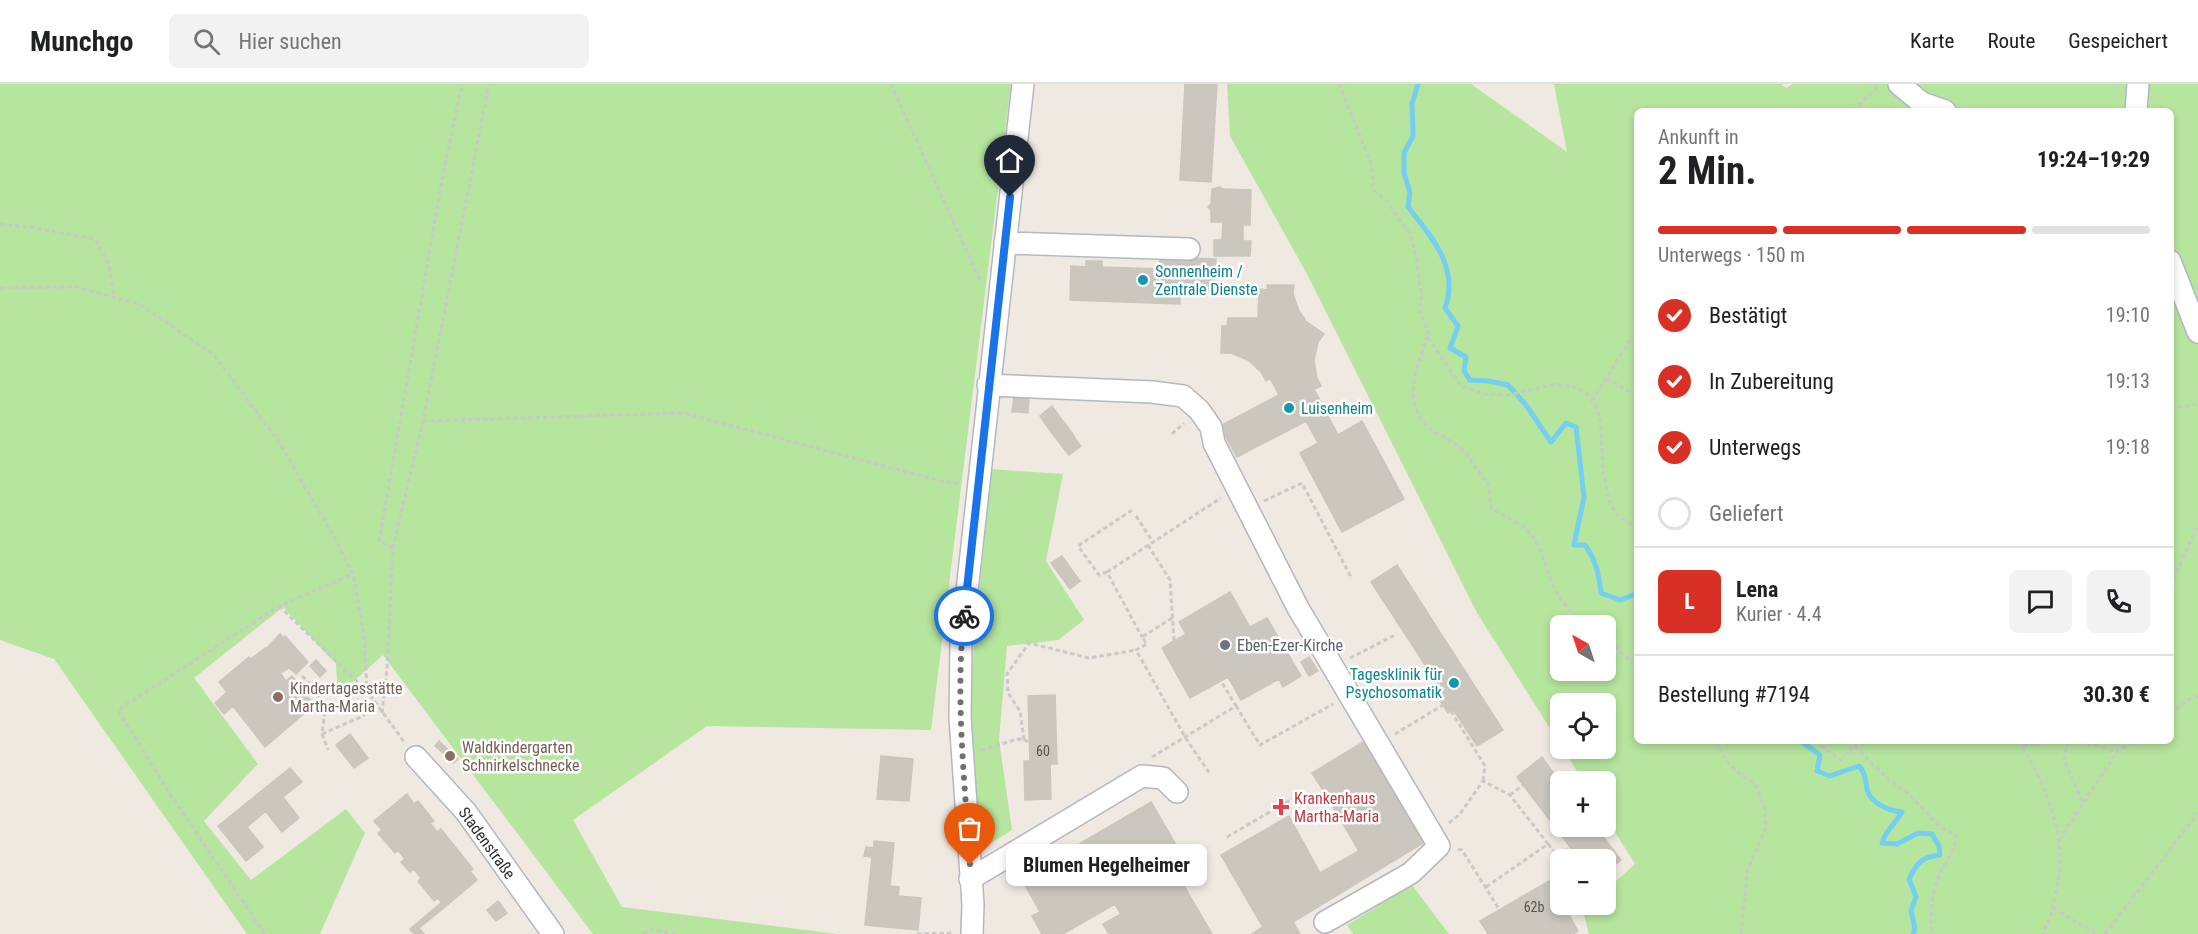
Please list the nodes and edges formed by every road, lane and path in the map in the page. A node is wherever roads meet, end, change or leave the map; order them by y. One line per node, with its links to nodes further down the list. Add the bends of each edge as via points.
1 (462, 84): 38 (path, via 379,542)
2 (489, 84): 28 (path)
3 (891, 84): 16 (path)
4 (1023, 84): 13 (street)
5 (1338, 84): 21 (path, via 1372,166 1373,189 1410,234 1422,302 1419,309)
6 (1881, 84): 9 (path)
7 (1899, 84): 10 (street, via 1922,103)
8 (2138, 84): 11 (street)
9 (1856, 108)
10 (1937, 108)
11 (2136, 108)
12 (0, 224): 18 (path, via 95,239 109,265)
13 (1005, 243): 14 (street); 23 (street)
14 (1189, 249)
15 (2174, 271): 19 (street)
16 (982, 286)
17 (0, 288): 18 (path, via 76,287)
18 (114, 297): 40 (path, via 140,304 214,355 279,442)
19 (2198, 332)
20 (1634, 334): 22 (path)
21 (1427, 336): 25 (path, via 1461,386 1484,394 1512,394 1555,384 1586,392); 44 (path, via 1412,388 1416,409 1426,425 1460,447 1488,482 1491,508 1533,536 1554,587)
22 (1607, 378): 24 (path); 25 (path)
23 (988, 385): 29 (street); 30 (street, via 1184,396 1211,427 1214,443)
24 (1634, 395)
25 (1592, 401): 35 (path, via 1600,418 1603,470 1610,503 1616,514)
26 (2198, 404): 27 (path)
27 (2174, 407)
28 (423, 421): 29 (path, via 684,413 941,481); 38 (path)
29 (978, 487): 79 (street, via 961,645)
30 (1238, 489): 31 (street); 36 (path)
31 (1248, 509): 42 (path, via 1302,483); 52 (street)
32 (1132, 510): 39 (path, via 1078,546 1099,575)
33 (1136, 516): 36 (path)
34 (2198, 525): 41 (path)
35 (1634, 527)
36 (1153, 542): 37 (path)
37 (1148, 545): 39 (path); 45 (path, via 1170,580)
38 (393, 548): 62 (path)
39 (1107, 572): 47 (path)
40 (353, 574): 43 (path); 54 (path, via 364,634)
41 (2174, 577)
42 (1352, 579)
43 (279, 606): 54 (path); 98 (path, via 118,710)
44 (1575, 615)
45 (1172, 618): 47 (path); 48 (path)
46 (1397, 634): 52 (path)
47 (1142, 637): 50 (path, via 1147,644)
48 (1174, 641)
49 (1616, 646): 51 (path)
50 (1136, 650): 64 (path, via 1089,658 1029,643 1007,674 1008,693 1020,711); 80 (path)
51 (1634, 662)
52 (1333, 667): 55 (street)
53 (302, 676): 63 (path, via 326,704)
54 (367, 691): 57 (path)
55 (1349, 695): 59 (path, via 1260,745); 66 (street)
56 (2198, 696): 61 (path)
57 (374, 701): 62 (path); 63 (path, via 363,716)
58 (1443, 705): 66 (path)
59 (1236, 706)
60 (1451, 711): 81 (path, via 1485,766)
61 (2174, 711)
62 (382, 713): 78 (path)
63 (322, 734): 76 (path)
64 (1024, 740): 65 (path); 79 (path, via 982,749)
65 (1030, 742)
66 (1378, 744): 90 (street)
67 (1717, 744): 105 (path, via 1726,762 1755,784 1767,828 1748,868)
68 (1819, 744): 74 (path, via 1840,760)
69 (2033, 744): 75 (path)
70 (2067, 744): 86 (path, via 2064,760)
71 (2090, 744): 77 (path)
72 (2118, 744): 77 (path)
73 (2129, 744): 77 (path)
74 (1854, 746): 106 (path, via 1941,828 1956,835 1955,848 1938,877 1931,912)
75 (2022, 746): 89 (path, via 2047,797)
76 (328, 750)
77 (2117, 752): 86 (path)
78 (416, 757): 99 (street, Stadenstraße, via 466,812)
79 (964, 768): 93 (street)
80 (1210, 774)
81 (1483, 781): 84 (path); 90 (path)
82 (1523, 785): 84 (path)
83 (1177, 792): 93 (street, via 1163,778 1142,776)
84 (1510, 795): 91 (path)
85 (1292, 799): 88 (path)
86 (2083, 803): 89 (path)
87 (2198, 813): 109 (path)
88 (1227, 837)
89 (2059, 840): 95 (path, via 2060,868)
90 (1436, 841): 94 (path, via 1462,850); 97 (street, via 1411,873)
91 (1548, 844): 92 (path, via 1558,856); 94 (path)
92 (1570, 848)
93 (970, 879): 104 (street)
94 (1486, 887): 96 (path)
95 (2053, 908): 107 (path); 108 (path)
96 (1500, 909)
97 (1325, 922)
98 (265, 934)
99 (553, 934)
100 (643, 934): 101 (path, via 649,930)
101 (679, 934)
102 (917, 934): 103 (path)
103 (931, 934)
104 (972, 934)
105 (1741, 934)
106 (1933, 934)
107 (2042, 934)
108 (2097, 934)
109 (2105, 934)

